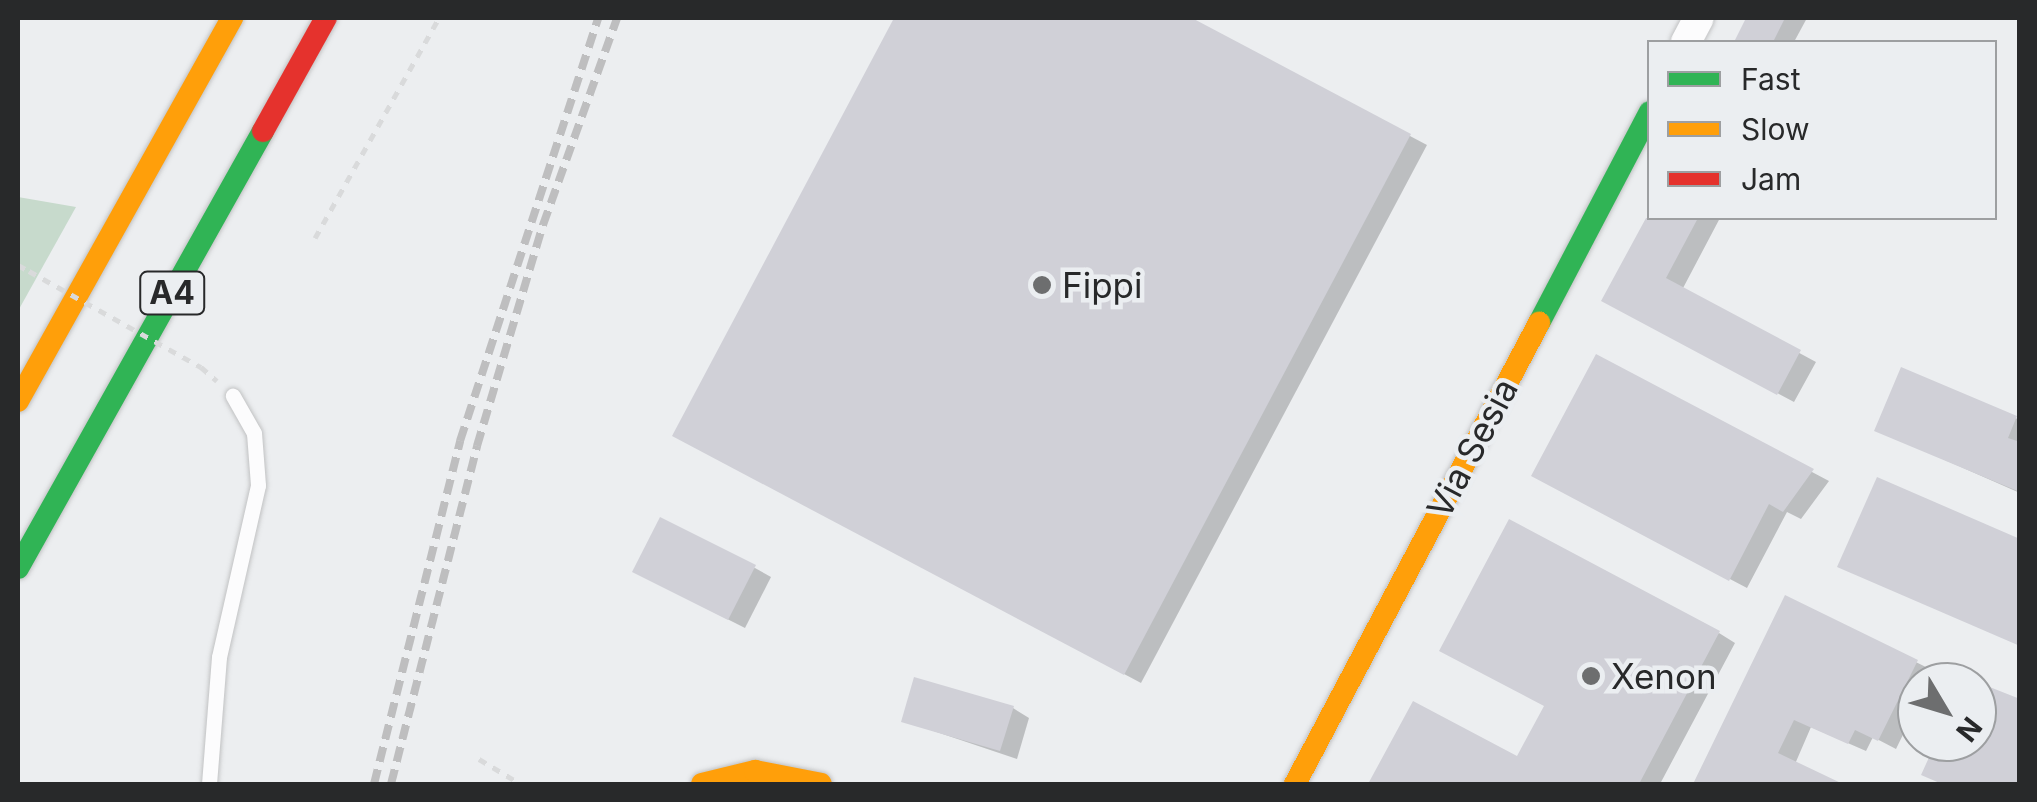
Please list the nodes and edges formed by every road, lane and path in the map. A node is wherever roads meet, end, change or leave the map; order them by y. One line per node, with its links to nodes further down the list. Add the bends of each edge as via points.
1 (232, 18): 11 (main road, A4)
2 (326, 18): 12 (main road, A4)
3 (439, 18): 7 (path)
4 (1700, 18): 5 (street)
5 (1687, 40)
6 (1647, 118): 18 (main road, Via Sesia)
7 (314, 238)
8 (18, 265): 9 (path, bridge)
9 (200, 368)
10 (233, 396): 14 (lane, via 254,433 258,485 218,657)
11 (18, 402)
12 (18, 568)
13 (479, 760): 15 (path)
14 (210, 784)
15 (521, 784)
16 (702, 784): 17 (main road, via 756,771)
17 (821, 784)
18 (1295, 784)

